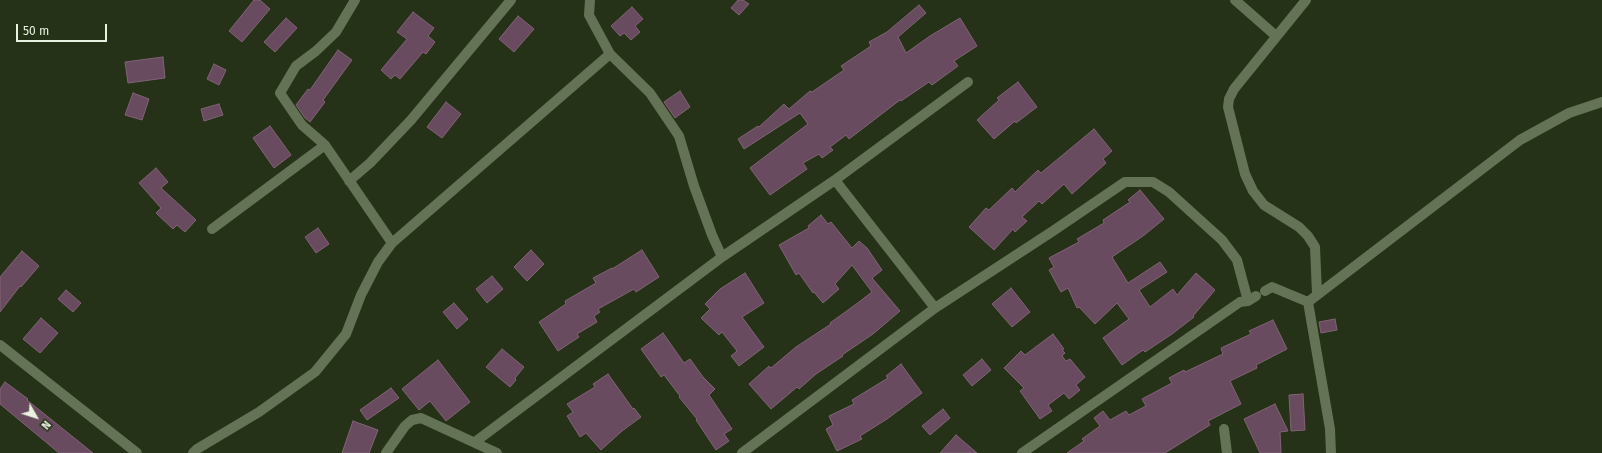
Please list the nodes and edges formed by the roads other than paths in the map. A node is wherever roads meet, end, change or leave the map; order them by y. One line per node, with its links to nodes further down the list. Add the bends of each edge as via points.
1 (355, 0): 10 (street, via 336,32 296,66 280,93 302,125)
2 (511, 0): 12 (street, via 411,120)
3 (590, 0): 7 (street, via 589,15)
4 (1234, 0): 6 (street)
5 (1306, 0): 6 (street)
6 (1276, 36): 16 (street, via 1234,89 1228,107 1245,174 1253,191 1264,205 1299,227 1315,247)
7 (610, 54): 14 (street); 15 (street, via 650,93 679,136 694,186)
8 (968, 82): 11 (street)
9 (1602, 102): 16 (street, via 1569,112 1520,140)
10 (326, 145): 12 (street); 13 (street)
11 (835, 180): 15 (street); 19 (street)
12 (349, 181): 14 (street)
13 (212, 229)
14 (392, 243): 24 (street, via 378,262 361,295 346,334 315,372 259,412)
15 (722, 257): 22 (street)
16 (1318, 294): 18 (street)
17 (1256, 296): 18 (street, via 1272,287); 19 (street, via 1237,260 1222,240 1169,192 1153,182 1125,182); 28 (street, via 1240,302)
18 (1308, 302): 30 (street)
19 (935, 308): 27 (street)
20 (0, 345): 23 (street)
21 (1224, 429): 29 (street)
22 (475, 442): 25 (street, via 421,418 412,420 405,426); 26 (street)
23 (137, 453)
24 (193, 453)
25 (386, 453)
26 (498, 453)
27 (742, 453)
28 (1022, 453)
29 (1227, 453)
30 (1332, 453)

